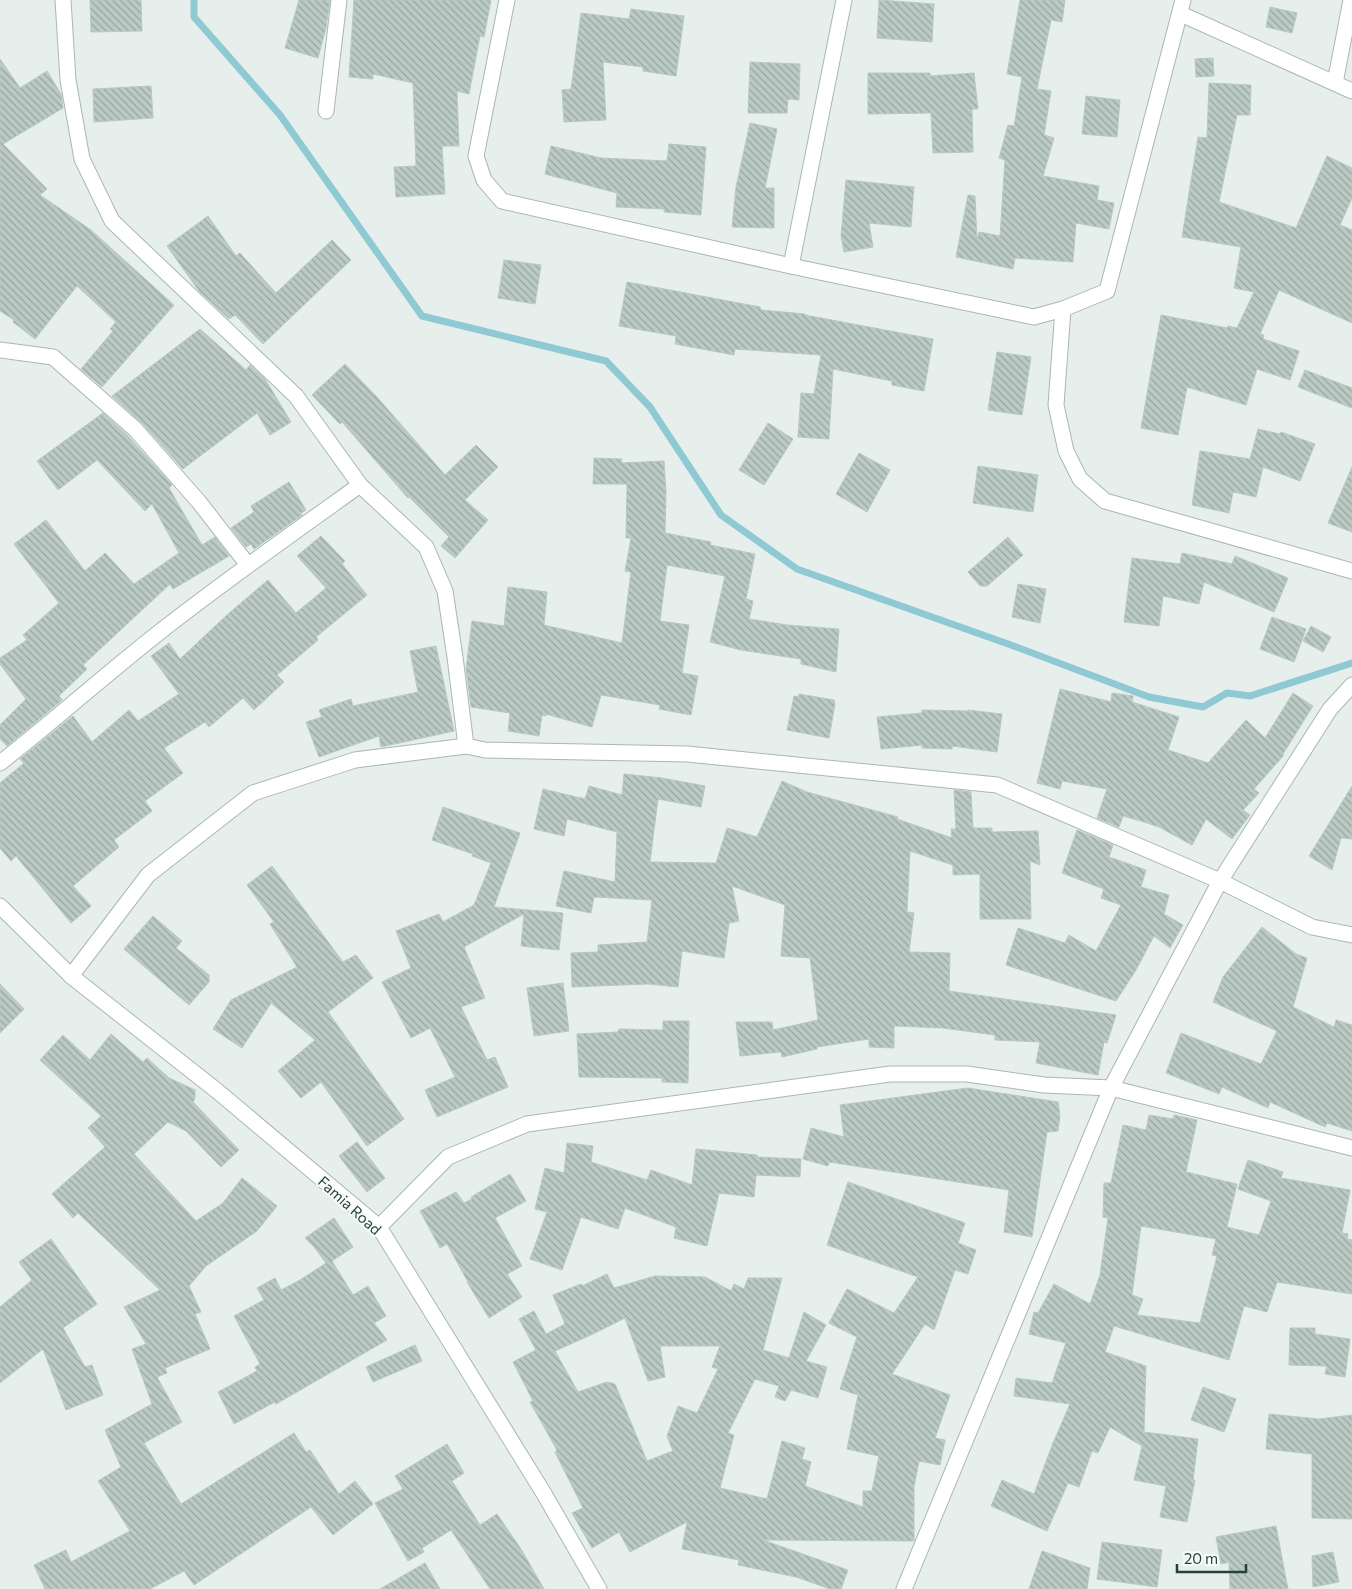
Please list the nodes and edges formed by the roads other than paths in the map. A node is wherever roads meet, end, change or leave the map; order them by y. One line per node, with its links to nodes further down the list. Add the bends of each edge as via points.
1 (63, 0): 13 (street, via 68,80 82,159 112,221 296,396)
2 (339, 0): 9 (street)
3 (507, 0): 10 (street, via 476,156 484,180 502,201)
4 (844, 0): 10 (street)
5 (1351, 0): 7 (street)
6 (1182, 7): 7 (street); 11 (street, via 1107,291)
7 (1336, 83): 8 (street)
8 (1352, 91)
9 (326, 111)
10 (791, 266): 11 (street, via 1034,317)
11 (1063, 309): 15 (street, via 1056,405 1066,451 1080,480 1104,502)
12 (0, 350): 14 (street, via 53,357 135,429 200,502)
13 (360, 485): 14 (street); 17 (street, via 426,547 445,591)
14 (248, 565): 18 (street, via 160,631)
15 (1352, 571)
16 (1352, 685): 19 (street, via 1330,709)
17 (466, 746): 19 (street, via 486,750 687,754 997,785); 22 (street, via 355,760 253,793 148,875)
18 (0, 763)
19 (1220, 881): 21 (street, via 1312,927); 23 (street)
20 (1, 908): 22 (street, Famia Road)
21 (1352, 935)
22 (72, 976): 25 (street, Famia Road, via 216,1090)
23 (1111, 1088): 24 (street); 25 (street, via 1044,1085 967,1074 890,1074 527,1124 448,1156); 27 (street)
24 (1352, 1148)
25 (379, 1227): 26 (street, Famia Road, via 543,1492)
26 (599, 1589)
27 (904, 1589)

